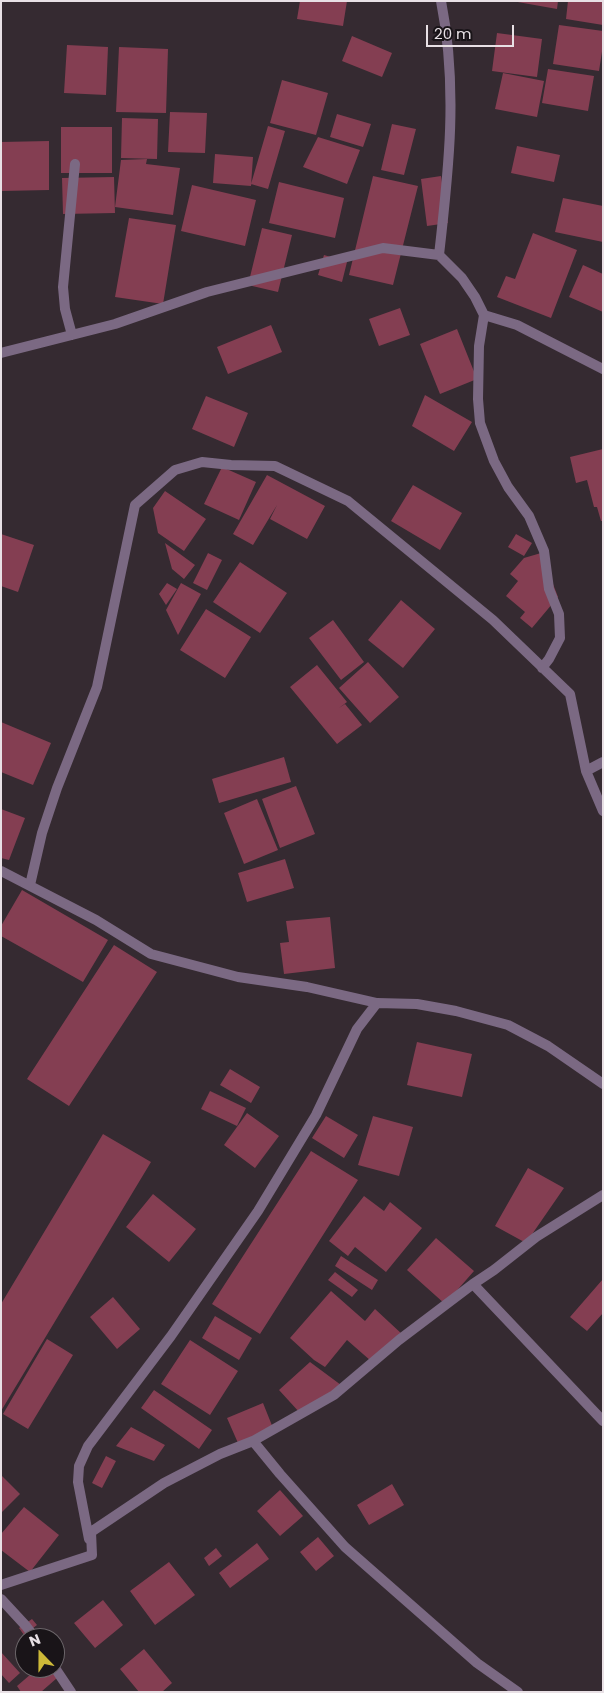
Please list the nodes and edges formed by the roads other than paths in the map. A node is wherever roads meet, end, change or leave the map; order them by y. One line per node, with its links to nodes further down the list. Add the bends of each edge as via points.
1 (442, 1): 3 (street, via 447,28 452,118)
2 (75, 164): 5 (street, via 63,287)
3 (439, 255): 4 (street, via 462,278); 5 (street, via 383,248 207,292)
4 (484, 315): 7 (street, via 517,325); 8 (street, via 478,346 480,423 494,460 529,516 544,551 549,589 559,614 560,638)
5 (72, 335): 6 (street)
6 (1, 353)
7 (603, 369)
8 (542, 668): 10 (street, via 570,694); 13 (street, via 493,620 348,501 275,466 202,462 175,470 134,505 97,687 48,815)
9 (603, 762): 10 (street)
10 (586, 771): 11 (street)
11 (603, 811)
12 (1, 871): 13 (street)
13 (30, 885): 14 (street, via 151,954 238,977 307,987)
14 (378, 1003): 15 (street, via 417,1004 508,1026 548,1046); 20 (street, via 357,1029 316,1115 258,1211 171,1336 88,1446 79,1466 78,1482)
15 (603, 1084)
16 (603, 1195): 17 (street, via 536,1237)
17 (472, 1284): 18 (street); 19 (street, via 334,1395)
18 (603, 1421)
19 (253, 1441): 20 (street, via 164,1483 91,1532); 26 (street, via 345,1546 477,1663)
20 (92, 1555): 21 (street)
21 (1, 1585)
22 (1, 1599): 23 (street)
23 (28, 1628)
24 (62, 1678): 25 (street)
25 (71, 1692)
26 (518, 1692)

